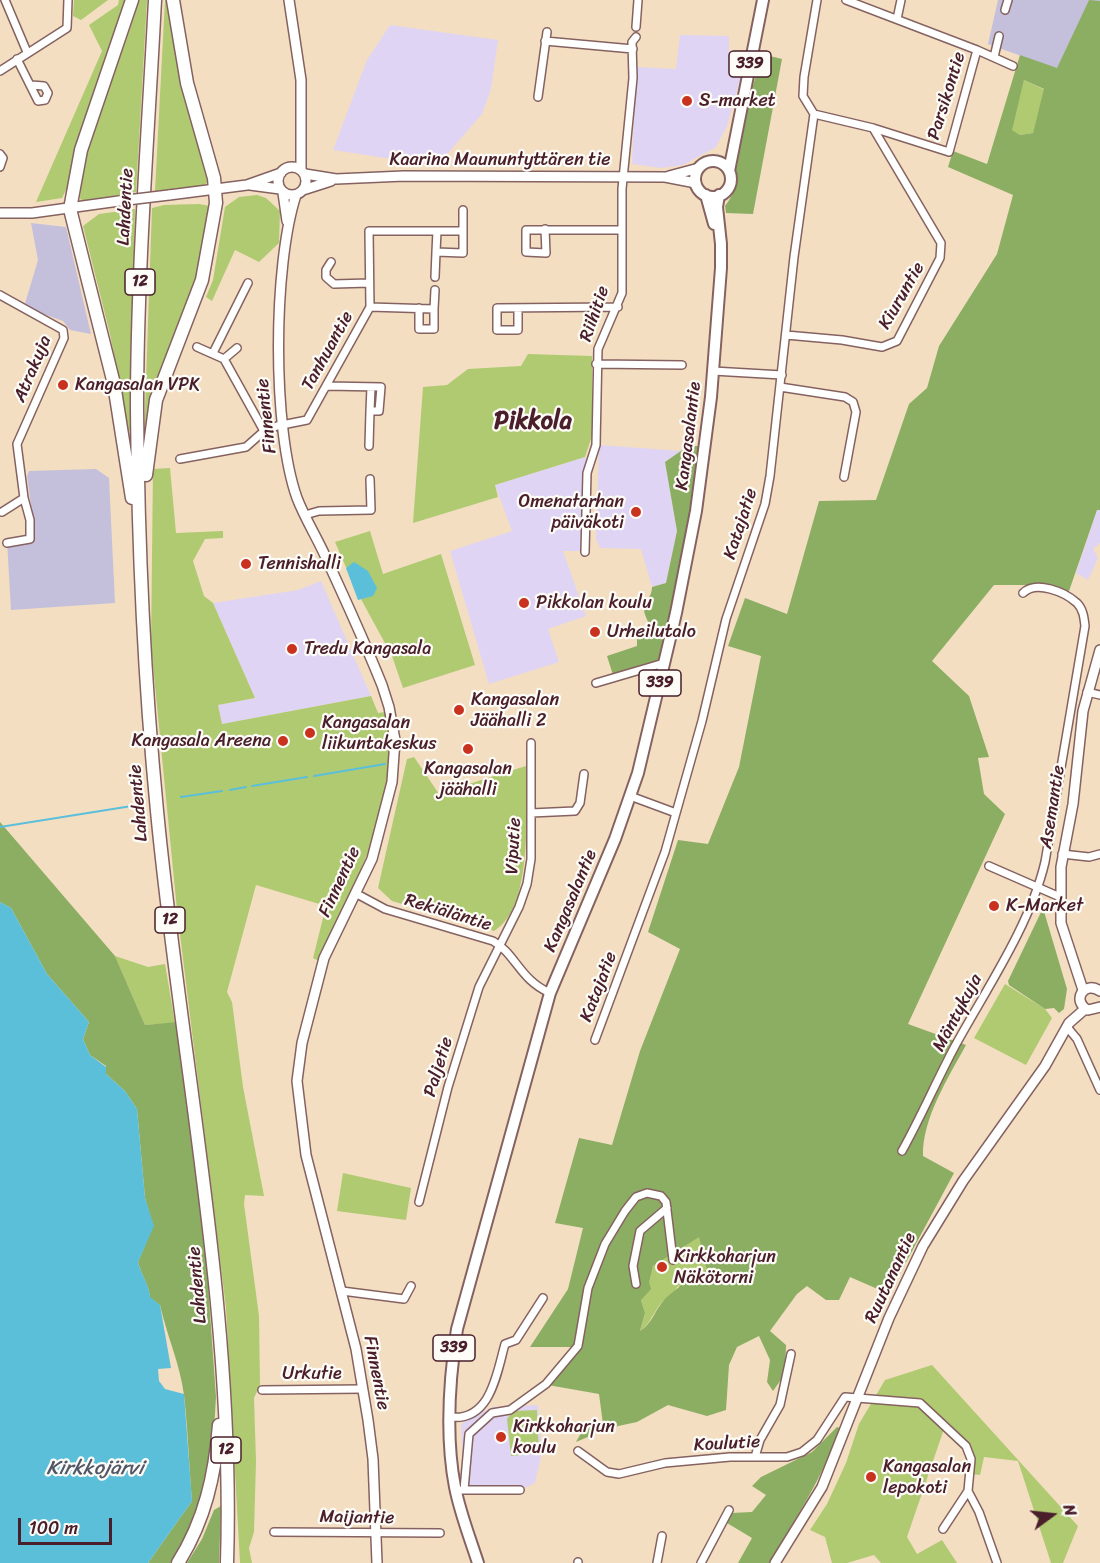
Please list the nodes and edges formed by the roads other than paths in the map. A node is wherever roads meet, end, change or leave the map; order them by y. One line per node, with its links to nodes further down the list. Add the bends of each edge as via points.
1 (5, 0): 22 (street)
2 (68, 0): 22 (street, via 67,28)
3 (132, 0): 51 (highway, via 81,150)
4 (155, 0): 94 (highway, Lahdentie / 12, via 138,329)
5 (173, 0): 46 (highway, via 187,83)
6 (289, 0): 32 (main road, via 301,80)
7 (638, 0): 15 (street)
8 (763, 0): 30 (main road, 339)
9 (817, 0): 29 (street, Katajatie, via 803,96)
10 (846, 0): 14 (street)
11 (902, 0): 14 (street)
12 (1008, 0): 13 (street)
13 (1005, 10)
14 (897, 19): 21 (street)
15 (636, 27)
16 (547, 32): 19 (street)
17 (999, 36): 23 (street)
18 (636, 37): 20 (street, Riihitie)
19 (545, 41): 20 (street); 28 (street)
20 (633, 49): 41 (street, Riihitie)
21 (977, 51): 23 (street, Parsikontie); 31 (street, Parsikontie, via 949,152)
22 (27, 52): 24 (street)
23 (994, 57): 25 (street, Parsikontie)
24 (17, 58): 26 (street); 27 (street)
25 (1013, 66)
26 (0, 71)
27 (31, 85)
28 (538, 97)
29 (814, 114): 31 (street); 72 (street, Katajatie)
30 (736, 128): 34 (main road, 339); 38 (main road, 339)
31 (873, 128): 72 (street, Kiuruntie, via 941,243 940,258 897,341 882,347)
32 (299, 140): 36 (main road); 39 (main road)
33 (0, 154): 35 (street)
34 (715, 161): 37 (main road); 38 (main road)
35 (0, 167)
36 (290, 167): 39 (main road); 40 (main road)
37 (699, 168): 42 (main road, Kaarina Maununtyttären tie); 44 (main road)
38 (729, 171): 50 (main road, 339, via 729,185)
39 (303, 172): 43 (main road, Kaarina Maununtyttären tie); 48 (main road, via 306,183)
40 (281, 173): 45 (main road); 47 (main road)
41 (624, 177): 42 (main road, Kaarina Maununtyttären tie); 43 (main road, Kaarina Maununtyttären tie); 56 (street, Riihitie)
42 (665, 177): 44 (main road, Kaarina Maununtyttären tie)
43 (336, 179): 48 (main road, Kaarina Maununtyttären tie)
44 (696, 183): 49 (main road, 339)
45 (247, 185): 46 (main road); 47 (main road)
46 (215, 190): 51 (main road, bridge); 94 (highway, via 202,280 162,381 152,421)
47 (281, 191): 48 (main road); 54 (main road, Finnentie)
48 (299, 193): 54 (main road, Finnentie)
49 (706, 195): 50 (main road); 59 (main road, Kangasalantie / 339)
50 (719, 195): 59 (main road, Kangasalantie / 339)
51 (70, 209): 53 (main road); 94 (highway, via 116,394)
52 (463, 210): 58 (street)
53 (0, 213)
54 (287, 226): 83 (main road, Finnentie, via 279,361)
55 (545, 229): 56 (street)
56 (621, 230): 68 (street, Riihitie, via 622,293)
57 (437, 231): 58 (street, Tanhuantie); 60 (street); 64 (street, Tanhuantie, via 369,231)
58 (463, 231): 60 (street, via 463,253)
59 (722, 244): 79 (main road, Kangasalantie / 339)
60 (436, 252): 62 (street)
61 (331, 262): 64 (street, via 326,278 334,284)
62 (435, 277)
63 (248, 283): 75 (street)
64 (369, 283): 67 (street, Tanhuantie)
65 (435, 290): 71 (street)
66 (0, 295): 89 (street, Atrakuja, via 63,330 64,338 17,444)
67 (370, 307): 69 (street); 81 (street, Tanhuantie)
68 (618, 307): 70 (street); 77 (street, Riihitie, via 600,339)
69 (419, 308): 71 (street); 71 (street, via 419,329 434,329)
70 (518, 308): 70 (street, via 518,330 496,330 497,308)
71 (434, 309)
72 (786, 335): 80 (street, Katajatie)
73 (197, 347): 75 (street)
74 (237, 348): 76 (street)
75 (213, 353): 76 (street)
76 (224, 359): 84 (street)
77 (597, 364): 78 (street); 93 (street, Riihitie, via 596,445 588,463)
78 (682, 365)
79 (713, 370): 80 (street); 97 (main road, Kangasalantie / 339, via 696,511)
80 (782, 375): 82 (street, Katajatie)
81 (326, 386): 83 (street, Tanhuantie, via 307,420); 85 (street, via 371,387)
82 (780, 387): 87 (street, via 845,397 853,402 856,412); 105 (street, Katajatie, via 765,504 726,619)
83 (284, 423): 84 (street); 91 (main road, Finnentie, via 293,483)
84 (264, 432): 86 (street, via 246,447)
85 (369, 446)
86 (180, 459)
87 (844, 477)
88 (370, 479): 91 (street, via 371,510 319,511)
89 (24, 498): 90 (street); 92 (street, Atrakuja, via 30,538)
90 (2, 512)
91 (305, 516): 110 (main road, Finnentie, via 375,668 389,707 395,740 392,782 372,859)
92 (7, 543)
93 (585, 552)
94 (141, 563): 129 (highway, Lahdentie / 12, via 158,823 208,1203)
95 (1023, 593): 109 (street, Mäntykuja, via 1039,587 1060,593 1076,603 1085,626)
96 (1100, 650): 99 (main road, Asemantie)
97 (664, 663): 98 (street); 103 (main road, Kangasalantie / 339)
98 (596, 683)
99 (1087, 692): 100 (street); 106 (main road, Asemantie, via 1073,804)
100 (1100, 695)
101 (531, 743): 104 (street, Viputie)
102 (584, 774): 104 (street, via 580,804 575,811)
103 (630, 796): 105 (street); 114 (main road, Kangasalantie / 339)
104 (531, 813): 112 (street, Viputie, via 527,884)
105 (676, 813): 119 (street, Katajatie)
106 (1062, 854): 107 (street); 111 (main road, Asemantie)
107 (1100, 854)
108 (989, 866): 109 (street)
109 (1039, 888): 111 (street); 121 (street, Mäntykuja)
110 (357, 894): 112 (street, Rekiäläntie, via 385,909); 127 (main road, Finnentie, via 324,958 302,1043 297,1081 306,1155)
111 (1060, 897): 113 (main road, Asemantie, via 1066,945)
112 (499, 945): 114 (street, Rekiäläntie, via 521,974); 122 (street, Paljetie, via 479,987)
113 (1092, 989): 115 (main road, Ruutanantie)
114 (550, 993): 134 (main road, Kangasalantie / 339, via 462,1306)
115 (1080, 1000): 117 (main road); 118 (main road, Ruutanantie, via 1072,1008)
116 (1100, 1007): 117 (main road)
117 (1085, 1009): 118 (main road, Ruutanantie)
118 (1068, 1025): 120 (street); 133 (main road, Ruutanantie, via 1045,1066 963,1181 923,1246 889,1318)
119 (595, 1040)
120 (1100, 1090)
121 (902, 1151)
122 (419, 1202)
123 (667, 1208): 124 (street); 125 (street, via 640,1231 633,1266); 137 (street, via 661,1196 647,1193 636,1197 625,1211 605,1244 588,1288 578,1346 525,1401 514,1404 510,1410 492,1413 469,1434)
124 (673, 1260)
125 (636, 1284)
126 (411, 1286): 127 (street, via 404,1299)
127 (342, 1292): 131 (main road, Finnentie)
128 (543, 1298): 134 (street, via 516,1340 505,1344 489,1398 468,1415)
129 (221, 1336): 146 (highway, via 219,1422 212,1482 200,1520); 147 (highway, Lahdentie / 12)
130 (791, 1354): 136 (street, via 780,1405)
131 (363, 1389): 132 (street, Urkutie); 143 (main road, Finnentie, via 373,1460)
132 (262, 1390)
133 (858, 1399): 136 (street, Koulutie, via 846,1397 817,1440 802,1452 787,1457); 139 (street, via 910,1401 927,1407 966,1446 971,1459); 152 (main road, Ruutanantie, via 822,1486)
134 (450, 1417): 137 (main road, Kangasalantie / 339)
135 (578, 1451): 136 (street, Koulutie, via 608,1472 619,1474 665,1463)
136 (755, 1457)
137 (460, 1490): 138 (street); 149 (main road, Kangasalantie / 339)
138 (520, 1490)
139 (968, 1491): 141 (street); 153 (street, via 980,1512)
140 (729, 1510): 151 (street)
141 (943, 1529)
142 (274, 1532): 143 (street, Maijantie)
143 (375, 1533): 144 (street, Maijantie); 148 (main road, Finnentie)
144 (440, 1533)
145 (662, 1536): 150 (street)
146 (178, 1563)
147 (227, 1563)
148 (377, 1563)
149 (478, 1563)
150 (657, 1563)
151 (701, 1563)
152 (775, 1563)
153 (996, 1563)

